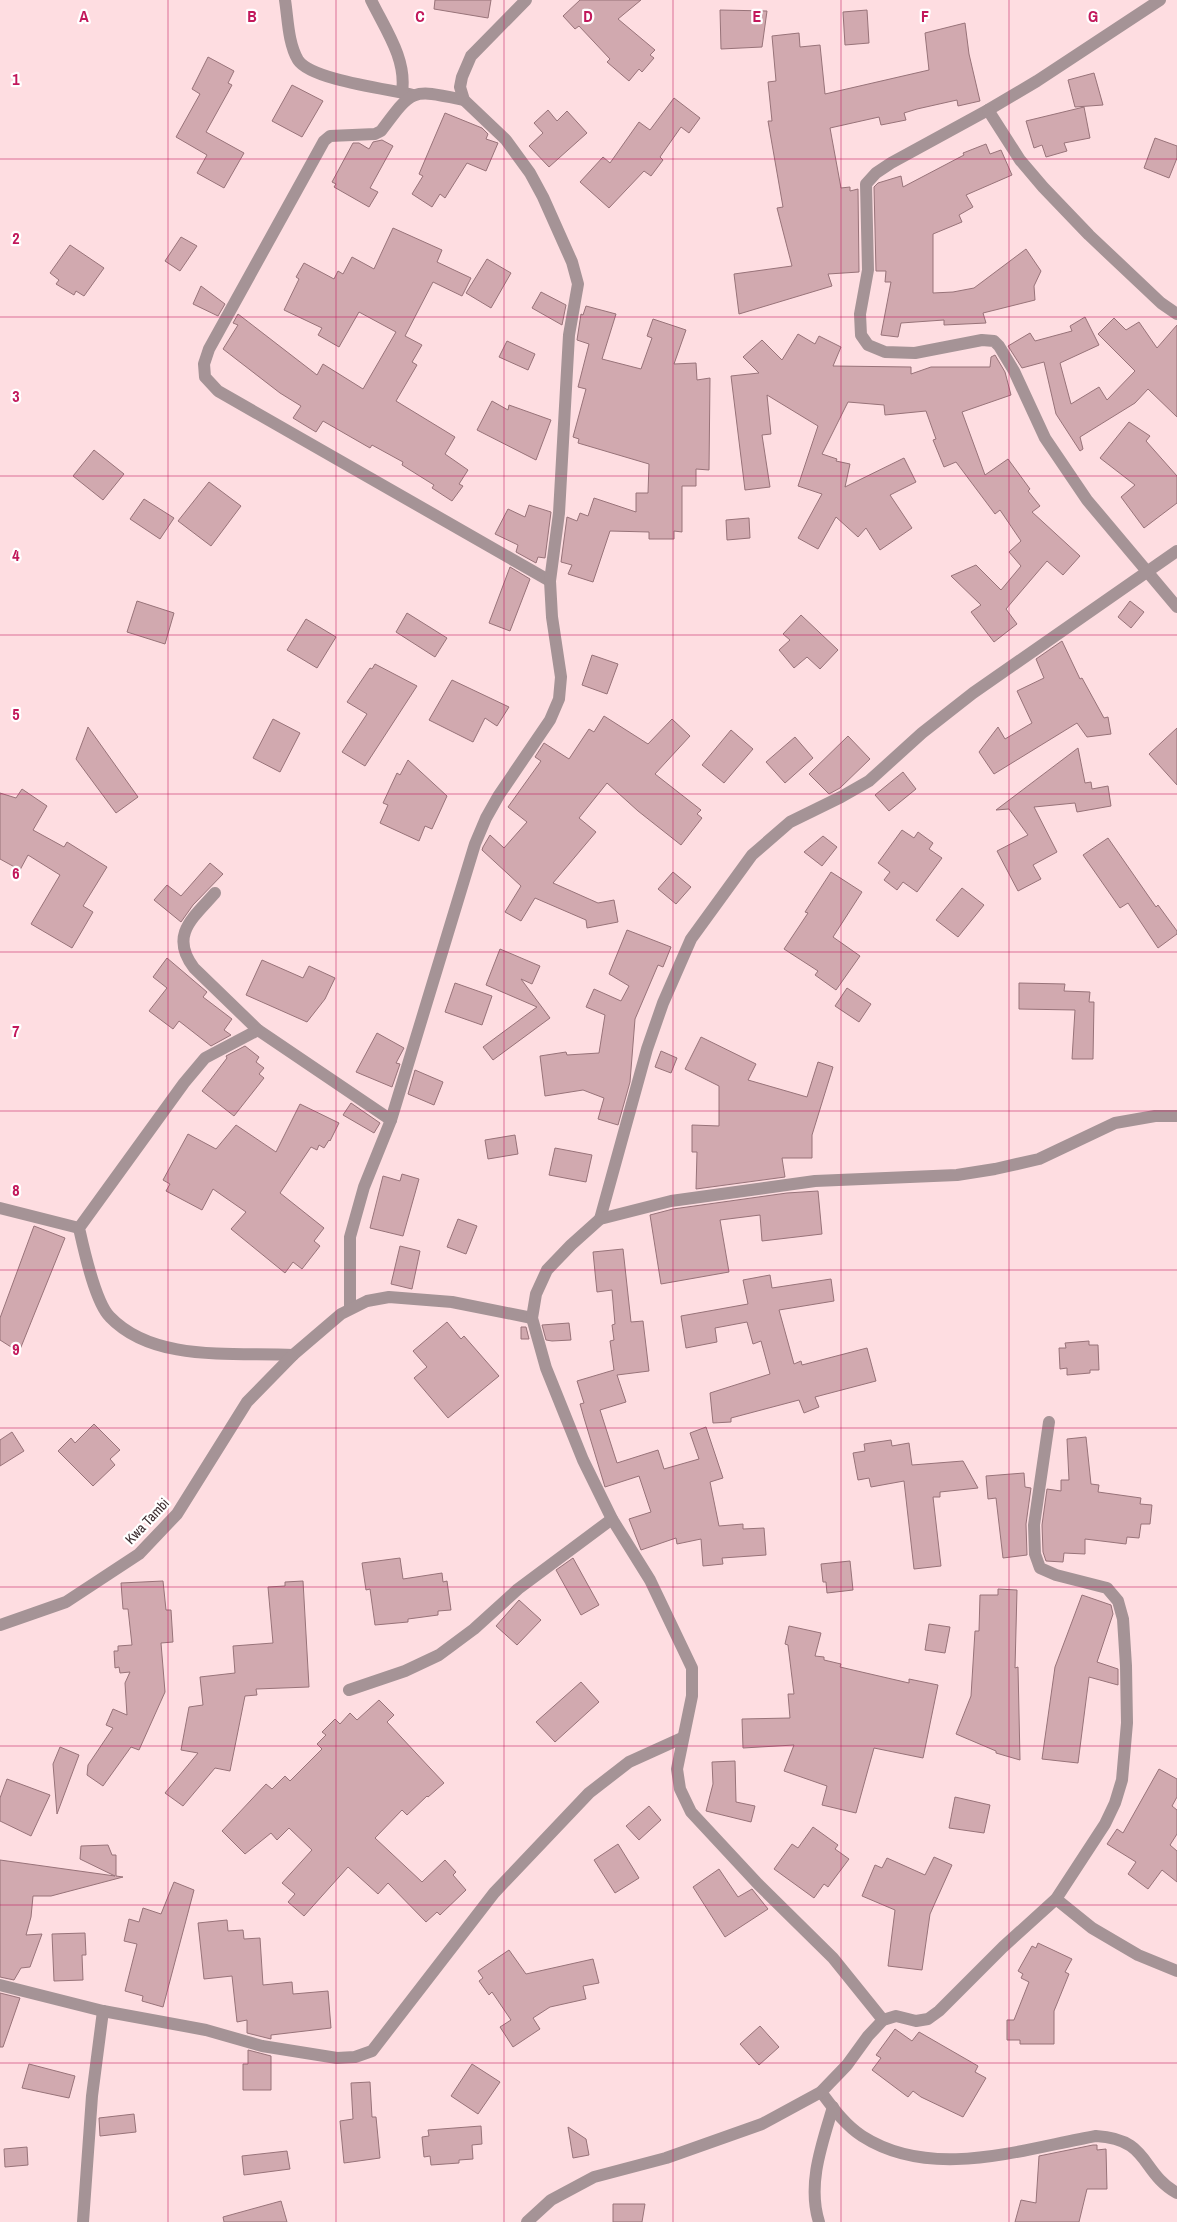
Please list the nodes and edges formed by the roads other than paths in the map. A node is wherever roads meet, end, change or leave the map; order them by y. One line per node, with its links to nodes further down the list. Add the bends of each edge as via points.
1 (286, 0): 5 (street, via 291,44 307,70)
2 (371, 0): 5 (street, via 396,50)
3 (526, 0): 6 (street, via 471,56 460,87)
4 (1160, 0): 7 (street)
5 (408, 94): 6 (street, via 431,93); 11 (street, via 376,134 330,136 324,141 208,349 205,377 218,390)
6 (464, 100): 11 (street, via 506,140 530,173 565,247 578,284 569,335 559,513)
7 (988, 110): 8 (street, via 1020,160 1043,187 1089,235 1161,303); 10 (street, via 890,162 866,184 868,270 860,314 861,335 868,345 885,352 915,353 982,340 994,341 1014,371 1044,438 1087,500)
8 (1177, 314)
9 (1177, 551): 10 (street)
10 (1148, 572): 12 (street); 18 (street, via 973,693 922,732 869,781 790,822 752,854 691,939 663,1003)
11 (550, 581): 16 (street, via 561,677 559,699 550,720 482,827)
12 (1177, 607)
13 (215, 893): 14 (street, via 183,934 185,957)
14 (258, 1030): 16 (street); 19 (street, via 205,1058)
15 (1177, 1116): 18 (street, via 1155,1116 1116,1123 1039,1159 995,1169 957,1175 815,1181 671,1201)
16 (392, 1120): 20 (street, via 364,1187 350,1237)
17 (0, 1208): 19 (street)
18 (600, 1219): 21 (street, via 547,1270 536,1294)
19 (79, 1228): 22 (street, via 102,1304 110,1317 136,1336 176,1349)
20 (350, 1308): 21 (street, Kwa Tambi, via 389,1297 418,1298); 22 (street, Kwa Tambi)
21 (532, 1318): 24 (street, via 546,1368 583,1460)
22 (292, 1355): 25 (street, Kwa Tambi, via 246,1402 177,1514 139,1554 66,1602)
23 (1048, 1422): 28 (street, via 1034,1525 1035,1554 1040,1568 1107,1588 1118,1601 1123,1619 1126,1666 1126,1723 1118,1795 1105,1824)
24 (612, 1519): 26 (street, via 518,1589 439,1655 405,1671); 27 (street, via 650,1580 692,1668 692,1696)
25 (0, 1625)
26 (349, 1690)
27 (682, 1738): 31 (street, via 629,1762 589,1793 494,1893 372,2051 336,2058 262,2046 206,2030); 32 (street, via 677,1769 680,1790 691,1812 833,1958)
28 (1056, 1899): 29 (street, via 1092,1928 1138,1955); 32 (street, via 1003,1947 940,2012 916,2021 896,2016)
29 (1177, 1971)
30 (0, 1985): 31 (street)
31 (103, 2011): 36 (street, via 92,2096)
32 (883, 2020): 33 (street)
33 (821, 2092): 34 (street); 37 (street, via 762,2124 666,2158 594,2177 551,2200)
34 (833, 2107): 35 (street, via 862,2136 884,2147 920,2157 948,2160 982,2158 1096,2136 1112,2137 1126,2142 1165,2184); 38 (street, via 814,2190)
35 (1177, 2192)
36 (83, 2222)
37 (527, 2222)
38 (819, 2222)

